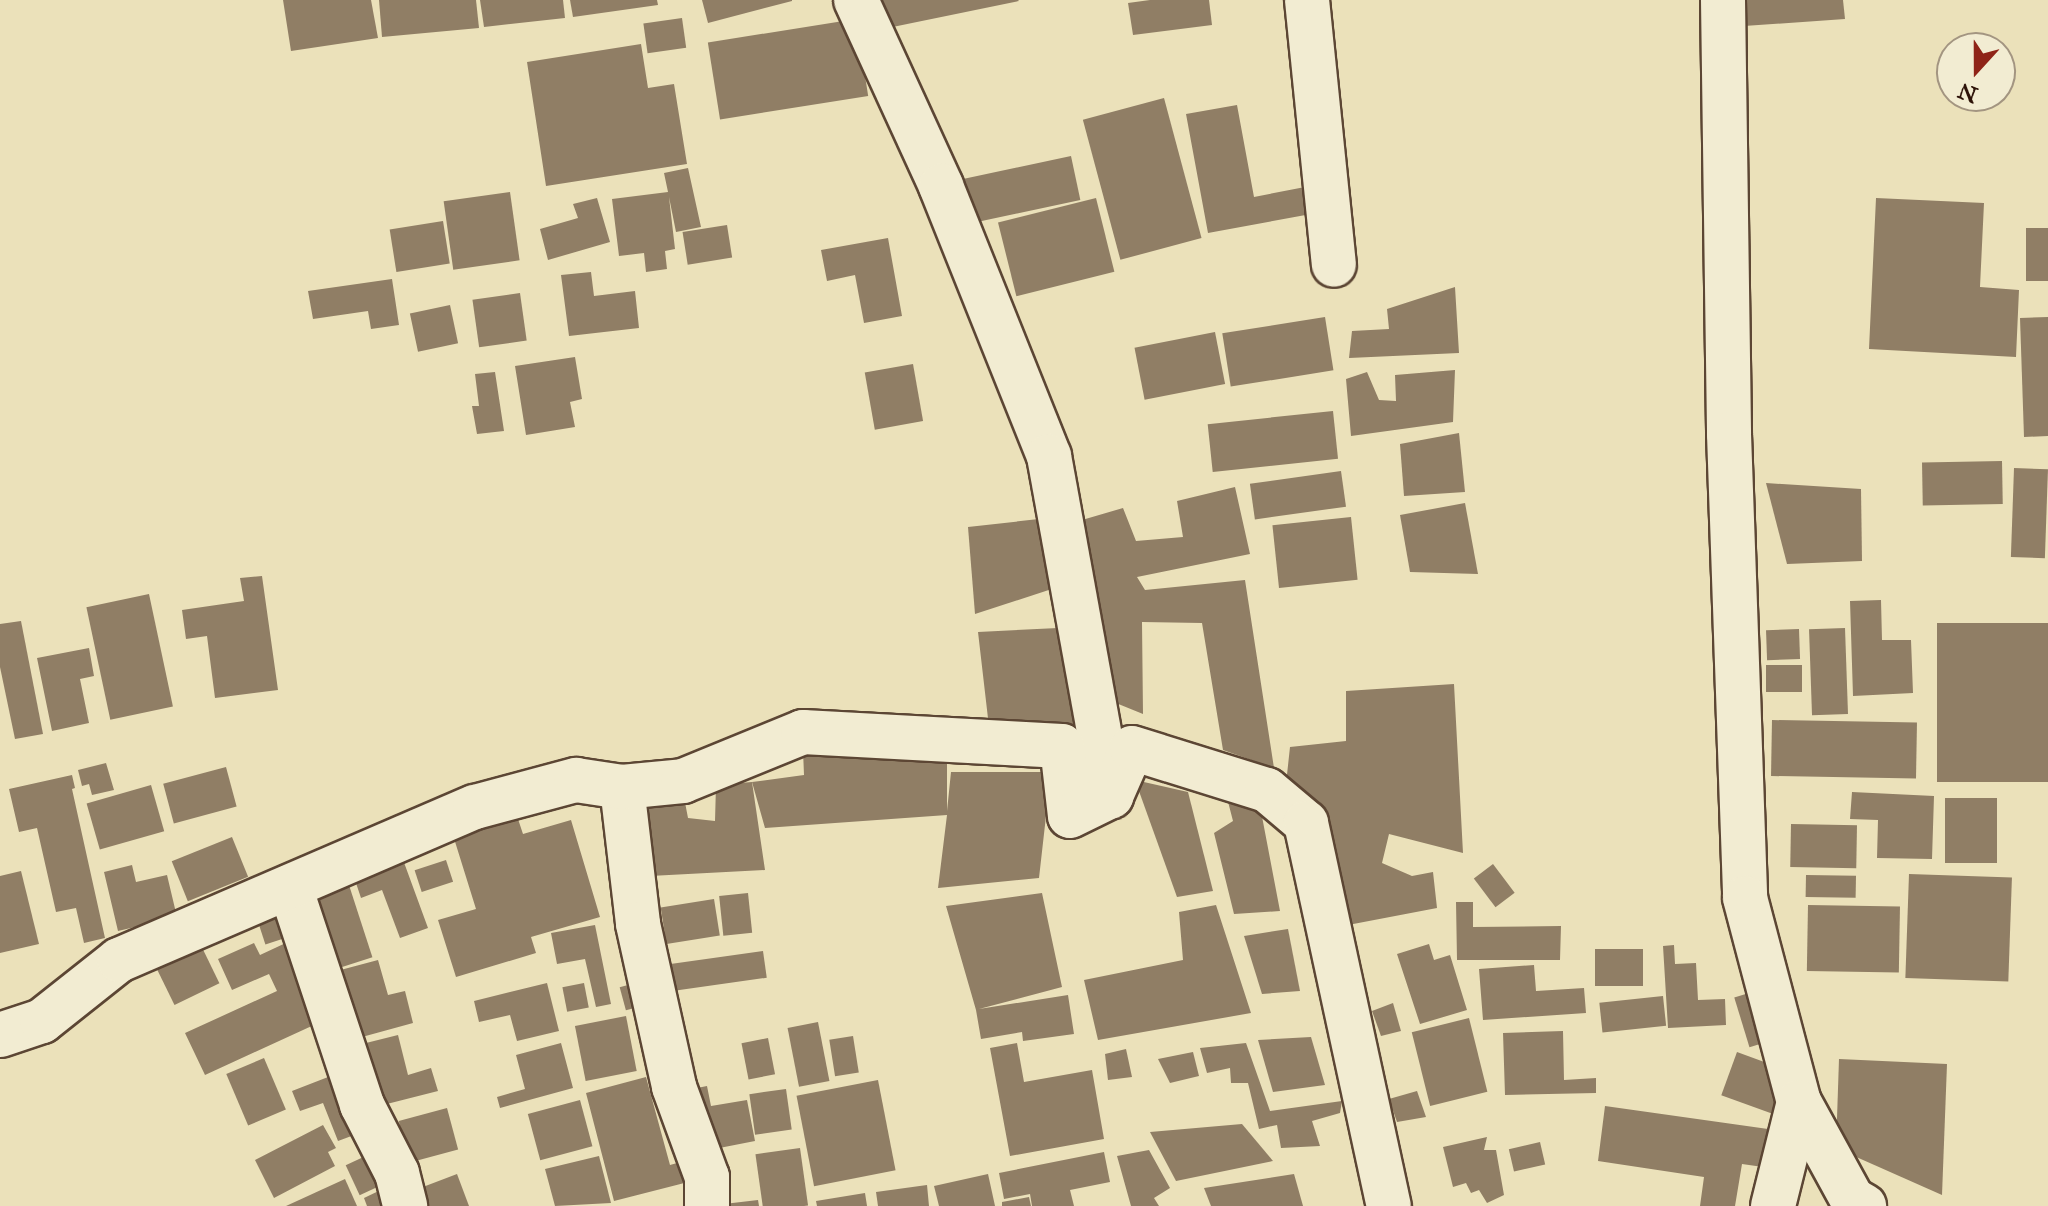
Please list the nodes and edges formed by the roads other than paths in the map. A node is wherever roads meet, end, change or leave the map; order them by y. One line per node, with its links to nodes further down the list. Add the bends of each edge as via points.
1 (856, 0): 6 (street, via 941,186 1049,456)
2 (1307, 0): 4 (street)
3 (1723, 0): 9 (street, via 1729,434 1745,898)
4 (1334, 265)
5 (622, 787): 6 (street, via 683,781 803,732 1062,746 1070,816); 7 (street, via 576,780 475,807); 11 (street, via 638,924 674,1087 707,1177)
6 (1111, 796): 12 (street, via 1132,748 1267,790 1306,823)
7 (290, 887): 8 (street, via 119,960 42,1021); 10 (street, via 362,1105 397,1173)
8 (0, 1035)
9 (1799, 1102): 13 (street); 14 (street, via 1852,1199)
10 (405, 1206)
11 (707, 1206)
12 (1389, 1206)
13 (1773, 1206)
14 (1864, 1206)

